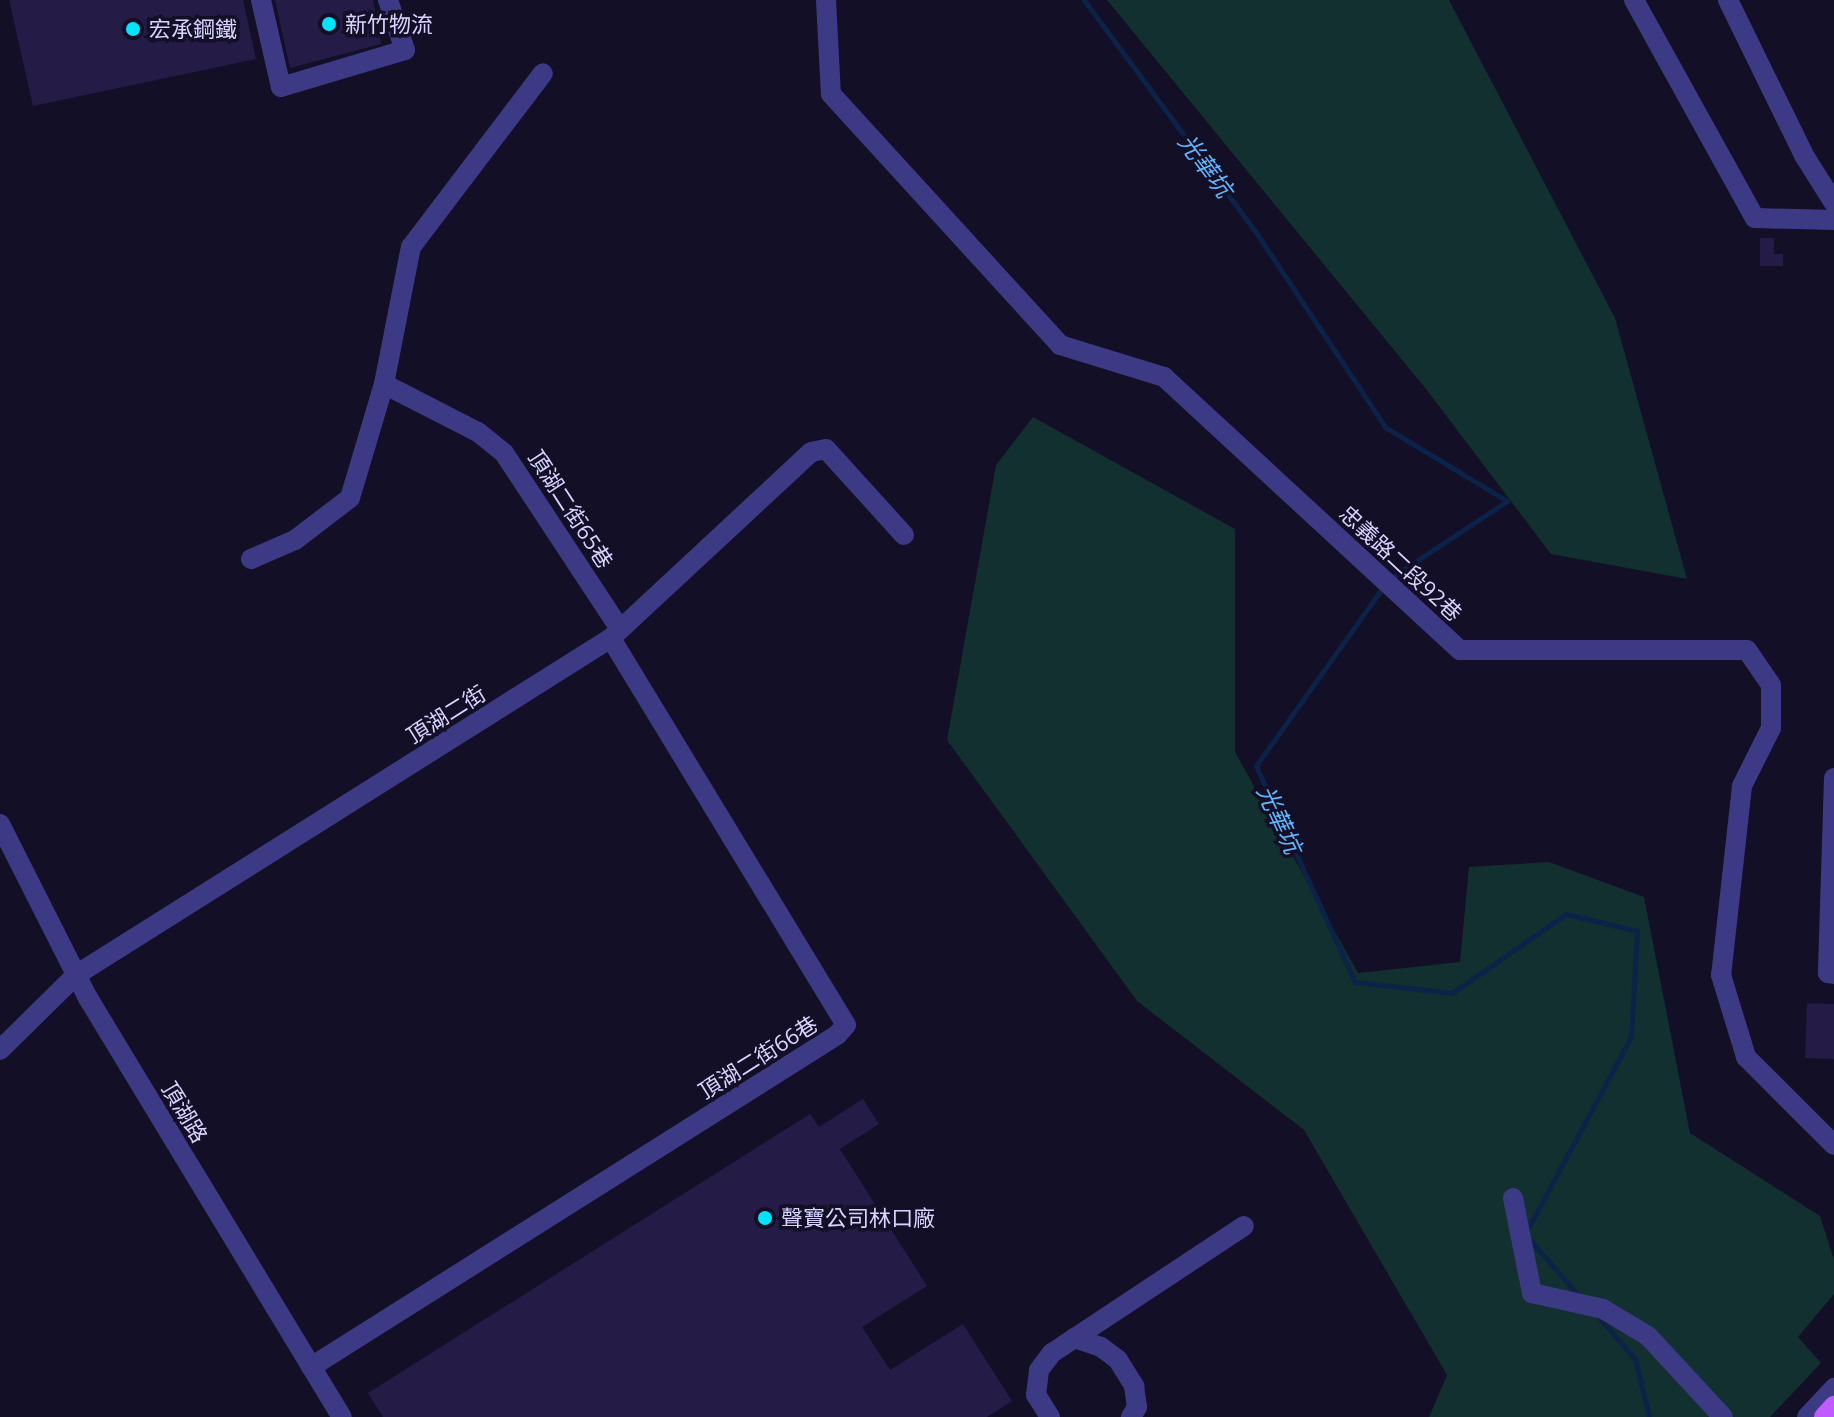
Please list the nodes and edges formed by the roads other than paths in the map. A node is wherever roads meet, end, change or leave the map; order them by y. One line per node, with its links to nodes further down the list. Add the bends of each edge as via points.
1 (261, 0): 2 (street, via 281,87 405,50)
2 (388, 0)
3 (826, 0): 19 (street, 忠義路二段92巷, via 831,94 1060,345 1164,377 1460,650 1747,650 1771,685 1771,728 1742,786 1721,975 1746,1057)
4 (1634, 0): 8 (street, via 1755,218)
5 (1728, 0): 7 (street, via 1805,157)
6 (543, 73): 9 (street, via 411,247)
7 (1834, 203)
8 (1834, 220)
9 (384, 384): 11 (street, via 350,498 295,540); 12 (street, 頂湖二街65巷, via 478,432 504,453)
10 (904, 535): 12 (street, 頂湖二街, via 826,449 811,452)
11 (251, 559)
12 (616, 634): 17 (street, 頂湖二街); 23 (street, 頂湖二街66巷, via 846,1025)
13 (1834, 778): 15 (street)
14 (0, 824): 17 (street, 頂湖路)
15 (1832, 903): 16 (street, via 1828,973)
16 (1834, 974)
17 (76, 975): 18 (street, 頂湖二街); 23 (street, 頂湖路)
18 (0, 1050)
19 (1834, 1145)
20 (1513, 1198): 29 (street, via 1532,1293 1603,1309 1648,1336)
21 (1244, 1226): 22 (street)
22 (1074, 1338): 27 (street, via 1039,1370 1036,1395); 28 (street, via 1101,1347 1118,1360 1134,1386 1137,1407)
23 (311, 1367): 26 (street, 頂湖路)
24 (1834, 1388): 30 (street)
25 (1834, 1406): 31 (main road)
26 (342, 1417)
27 (1050, 1417)
28 (1131, 1417)
29 (1723, 1417)
30 (1807, 1417)
31 (1824, 1417)

